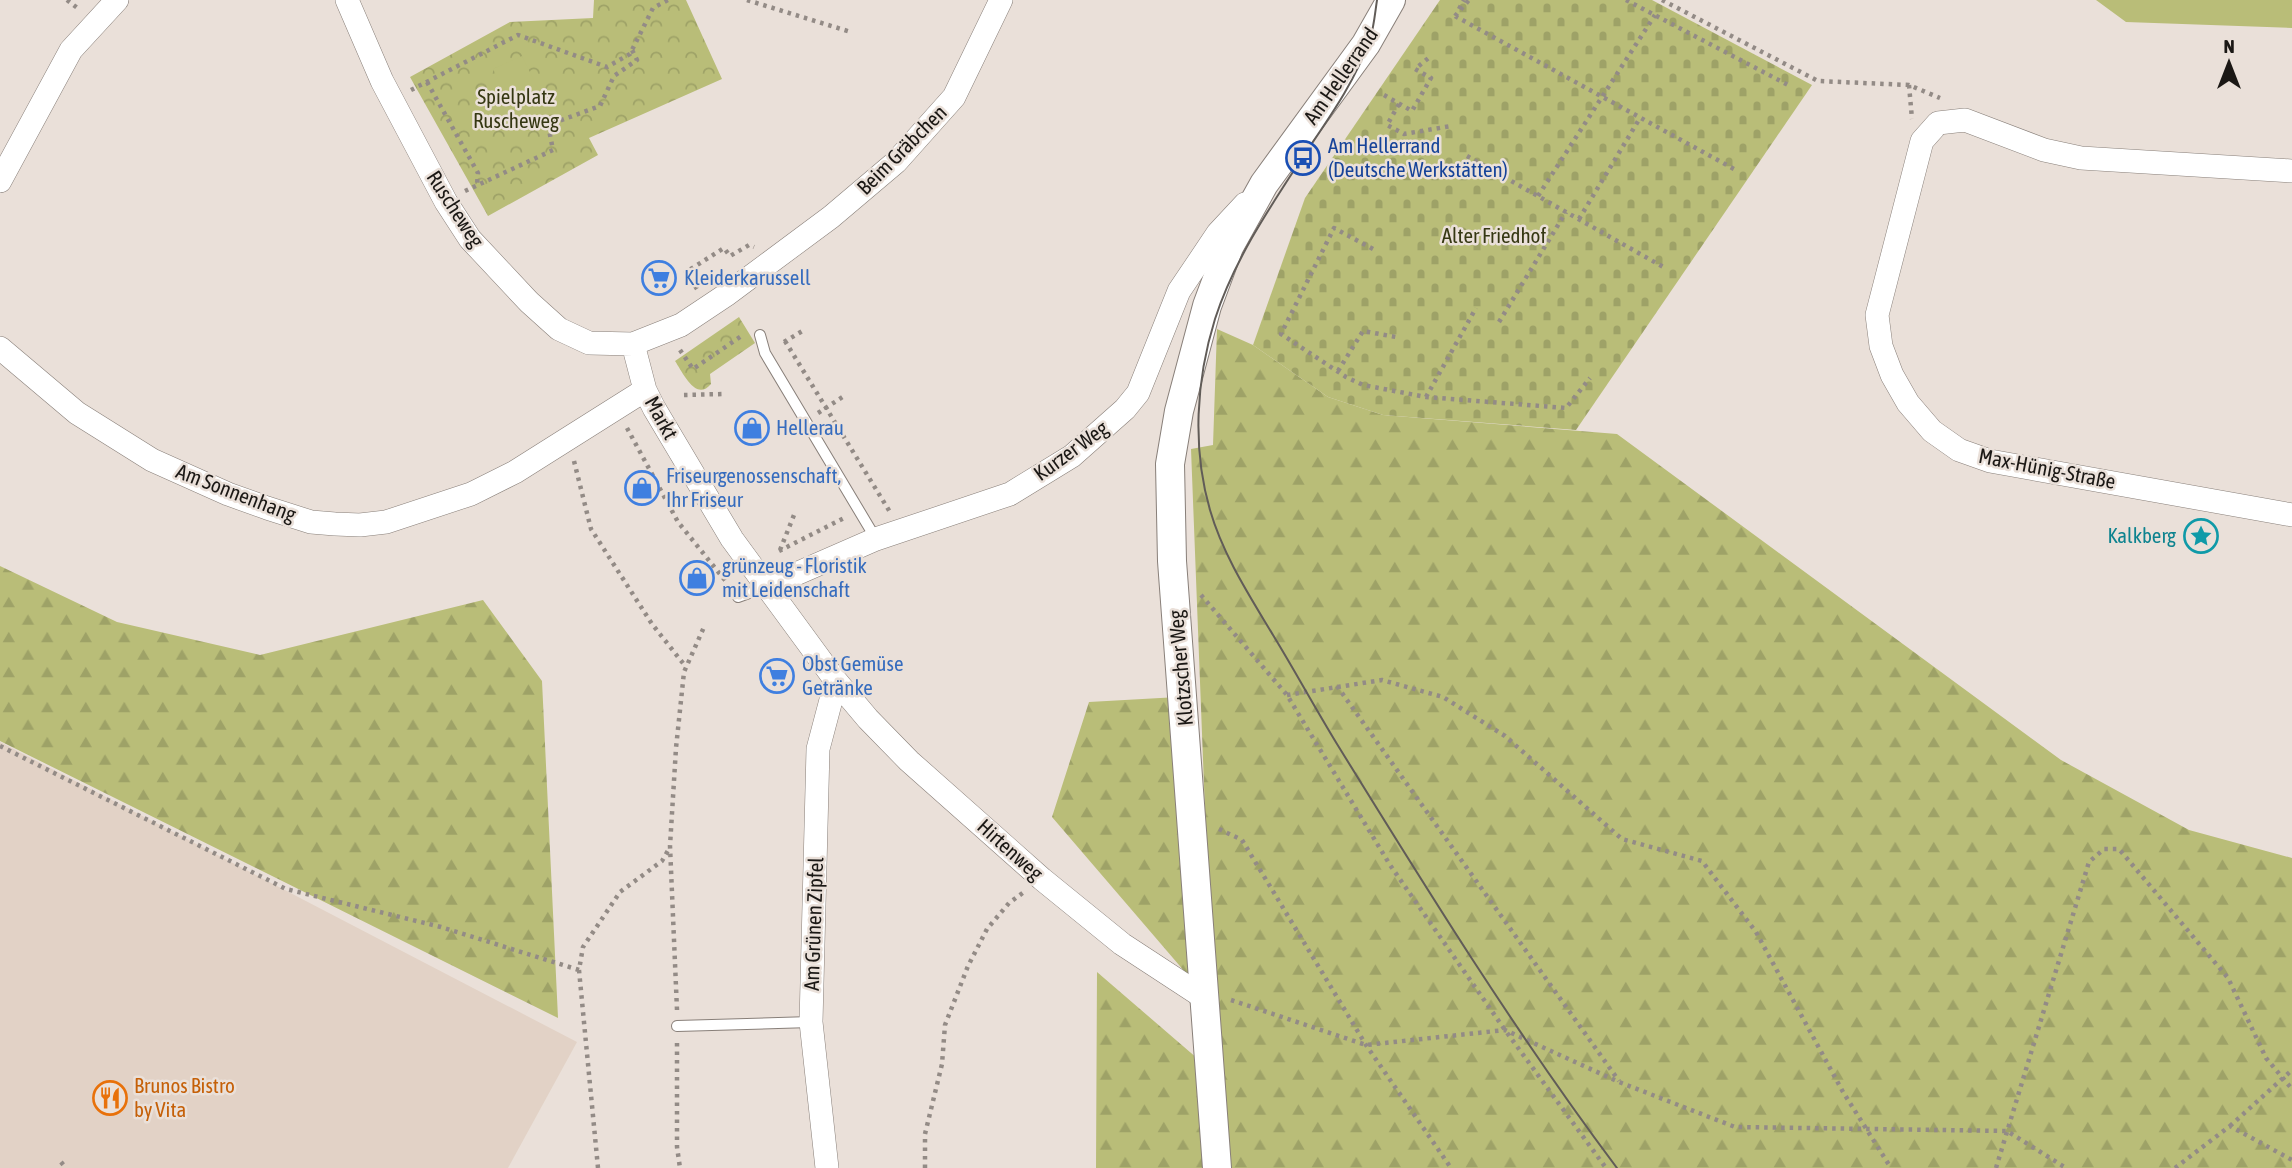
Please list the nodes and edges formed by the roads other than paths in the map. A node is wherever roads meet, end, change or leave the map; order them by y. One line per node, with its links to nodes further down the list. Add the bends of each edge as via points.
1 (117, 0): 6 (street, via 71,50)
2 (346, 0): 9 (street, Ruscheweg, via 382,81 470,239 559,329 589,343)
3 (1001, 0): 9 (street, Beim Gräbchen, via 954,97 896,162 726,295 681,325)
4 (1391, 0): 7 (street, Am Hellerrand, via 1366,44)
5 (2292, 171): 12 (street, Max-Hünig-Straße, via 2081,158 2044,150 1965,120 1938,123 1922,141 1877,315 1881,346 1908,403 1931,431 1959,450 1990,461)
6 (0, 181)
7 (1264, 184): 13 (street, Kurzer Weg, via 1218,233 1179,291 1138,393 1125,409 1072,456 1010,494); 17 (street, Klotzscher Weg, via 1229,247 1207,306 1178,411 1170,464 1172,561)
8 (760, 335): 13 (lane, via 765,353)
9 (633, 345): 11 (street, Markt)
10 (0, 348): 11 (street, Am Sonnenhang, via 77,413 152,460 267,508 311,522 335,524 386,522 471,494 515,472)
11 (645, 390): 14 (street, Markt, via 732,539)
12 (2292, 515)
13 (876, 539): 14 (street, Kurzer Weg)
14 (766, 587): 15 (lane); 16 (street, Markt)
15 (738, 597)
16 (836, 681): 17 (street, Hirtenweg, via 909,761 1042,879 1122,944); 18 (street, Am Grünen Zipfel, via 818,749)
17 (1203, 997): 21 (street, Klotzscher Weg)
18 (811, 1022): 19 (lane); 20 (street, Am Grünen Zipfel)
19 (677, 1026)
20 (827, 1168)
21 (1217, 1168)

